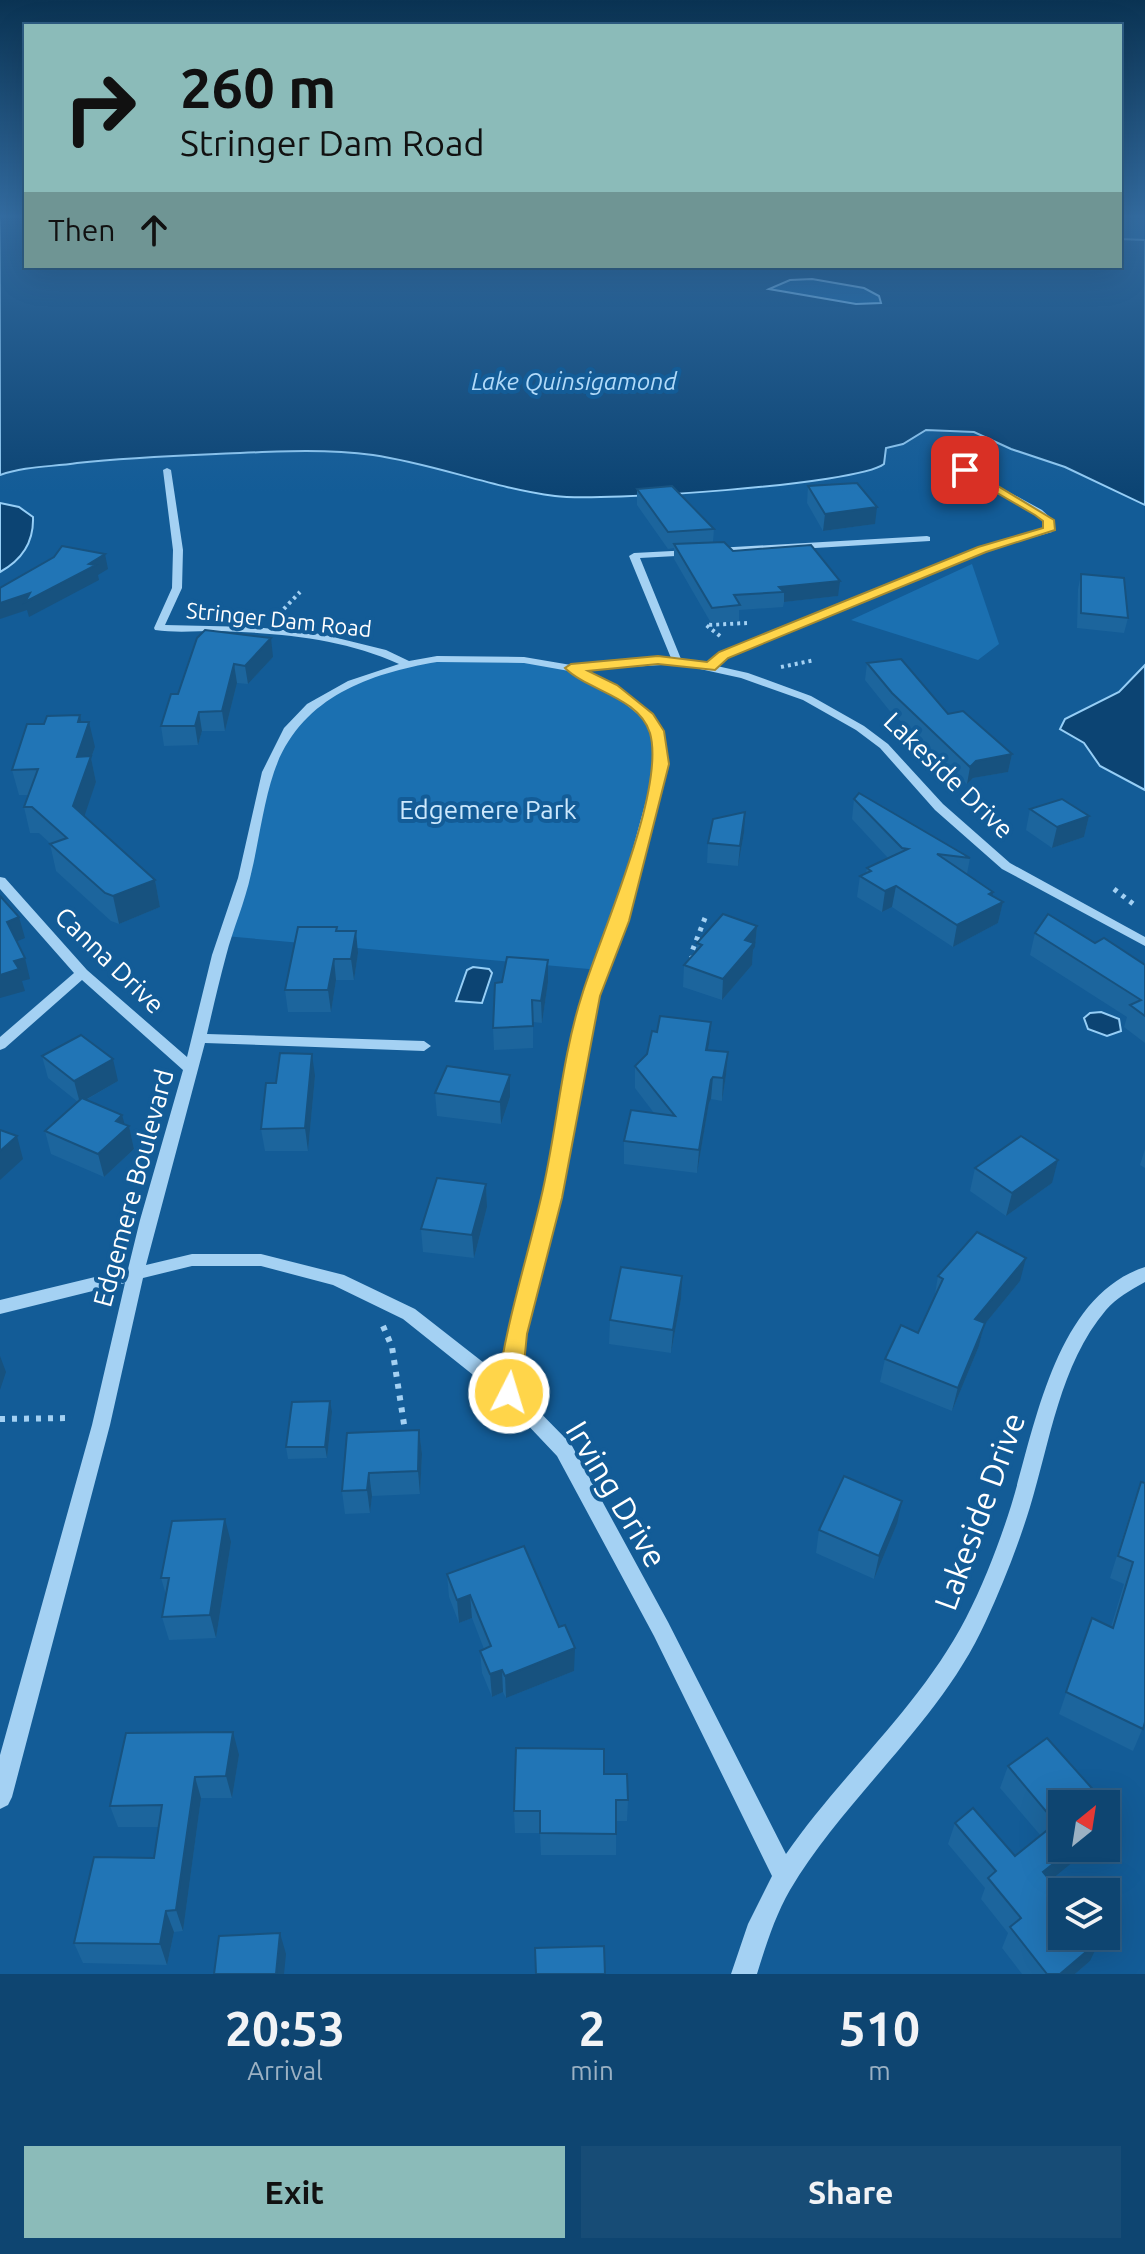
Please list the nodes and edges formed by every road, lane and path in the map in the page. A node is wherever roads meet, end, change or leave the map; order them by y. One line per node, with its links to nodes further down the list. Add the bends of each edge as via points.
1 (167, 470): 8 (street, Stringer Dam Road, via 178,550 177,588 159,628 341,642 380,649)
2 (965, 470): 9 (street, via 1049,520 1049,530 982,549 724,655)
3 (927, 539): 7 (street, via 634,556)
4 (748, 623): 5 (path, via 706,625)
5 (727, 642)
6 (815, 660): 11 (path)
7 (677, 661): 9 (street, Lakeside Drive); 10 (street)
8 (408, 664): 10 (street, via 499,658); 21 (street, Edgemere Boulevard, via 324,697 300,716 282,741 268,772)
9 (710, 667): 18 (street, Lakeside Drive, via 776,686 844,718 884,746 939,807 1006,866)
10 (571, 668): 29 (street, via 612,688 648,717 657,731 662,764 620,921 590,996 552,1198 516,1334)
11 (771, 669)
12 (0, 881): 20 (street, Canna Drive)
13 (1114, 889): 15 (path)
14 (1145, 905): 15 (path)
15 (1137, 907): 16 (path)
16 (1126, 909)
17 (705, 918): 19 (path, via 690,959)
18 (1145, 942)
19 (699, 961)
20 (82, 973): 22 (street); 24 (street, Canna Drive)
21 (199, 1038): 23 (street); 24 (street, Edgemere Boulevard)
22 (0, 1045)
23 (424, 1046)
24 (191, 1069): 26 (street, Edgemere Boulevard)
25 (1145, 1274): 34 (street, Lakeside Drive, via 1101,1304 1084,1327 1051,1406 990,1589 952,1663 906,1729 839,1802)
26 (134, 1276): 27 (street, Irving Drive, via 192,1260 261,1260 338,1280); 28 (street, Irving Drive); 33 (street, Edgemere Boulevard, via 101,1425)
27 (371, 1295): 29 (street, Irving Drive, via 409,1314); 32 (path, via 392,1347)
28 (0, 1307)
29 (509, 1393): 34 (street, Irving Drive, via 564,1450)
30 (72, 1418): 31 (path)
31 (0, 1419)
32 (406, 1441)
33 (0, 1797)
34 (785, 1877): 35 (street, Lakeside Drive, via 764,1915)
35 (744, 1974)

